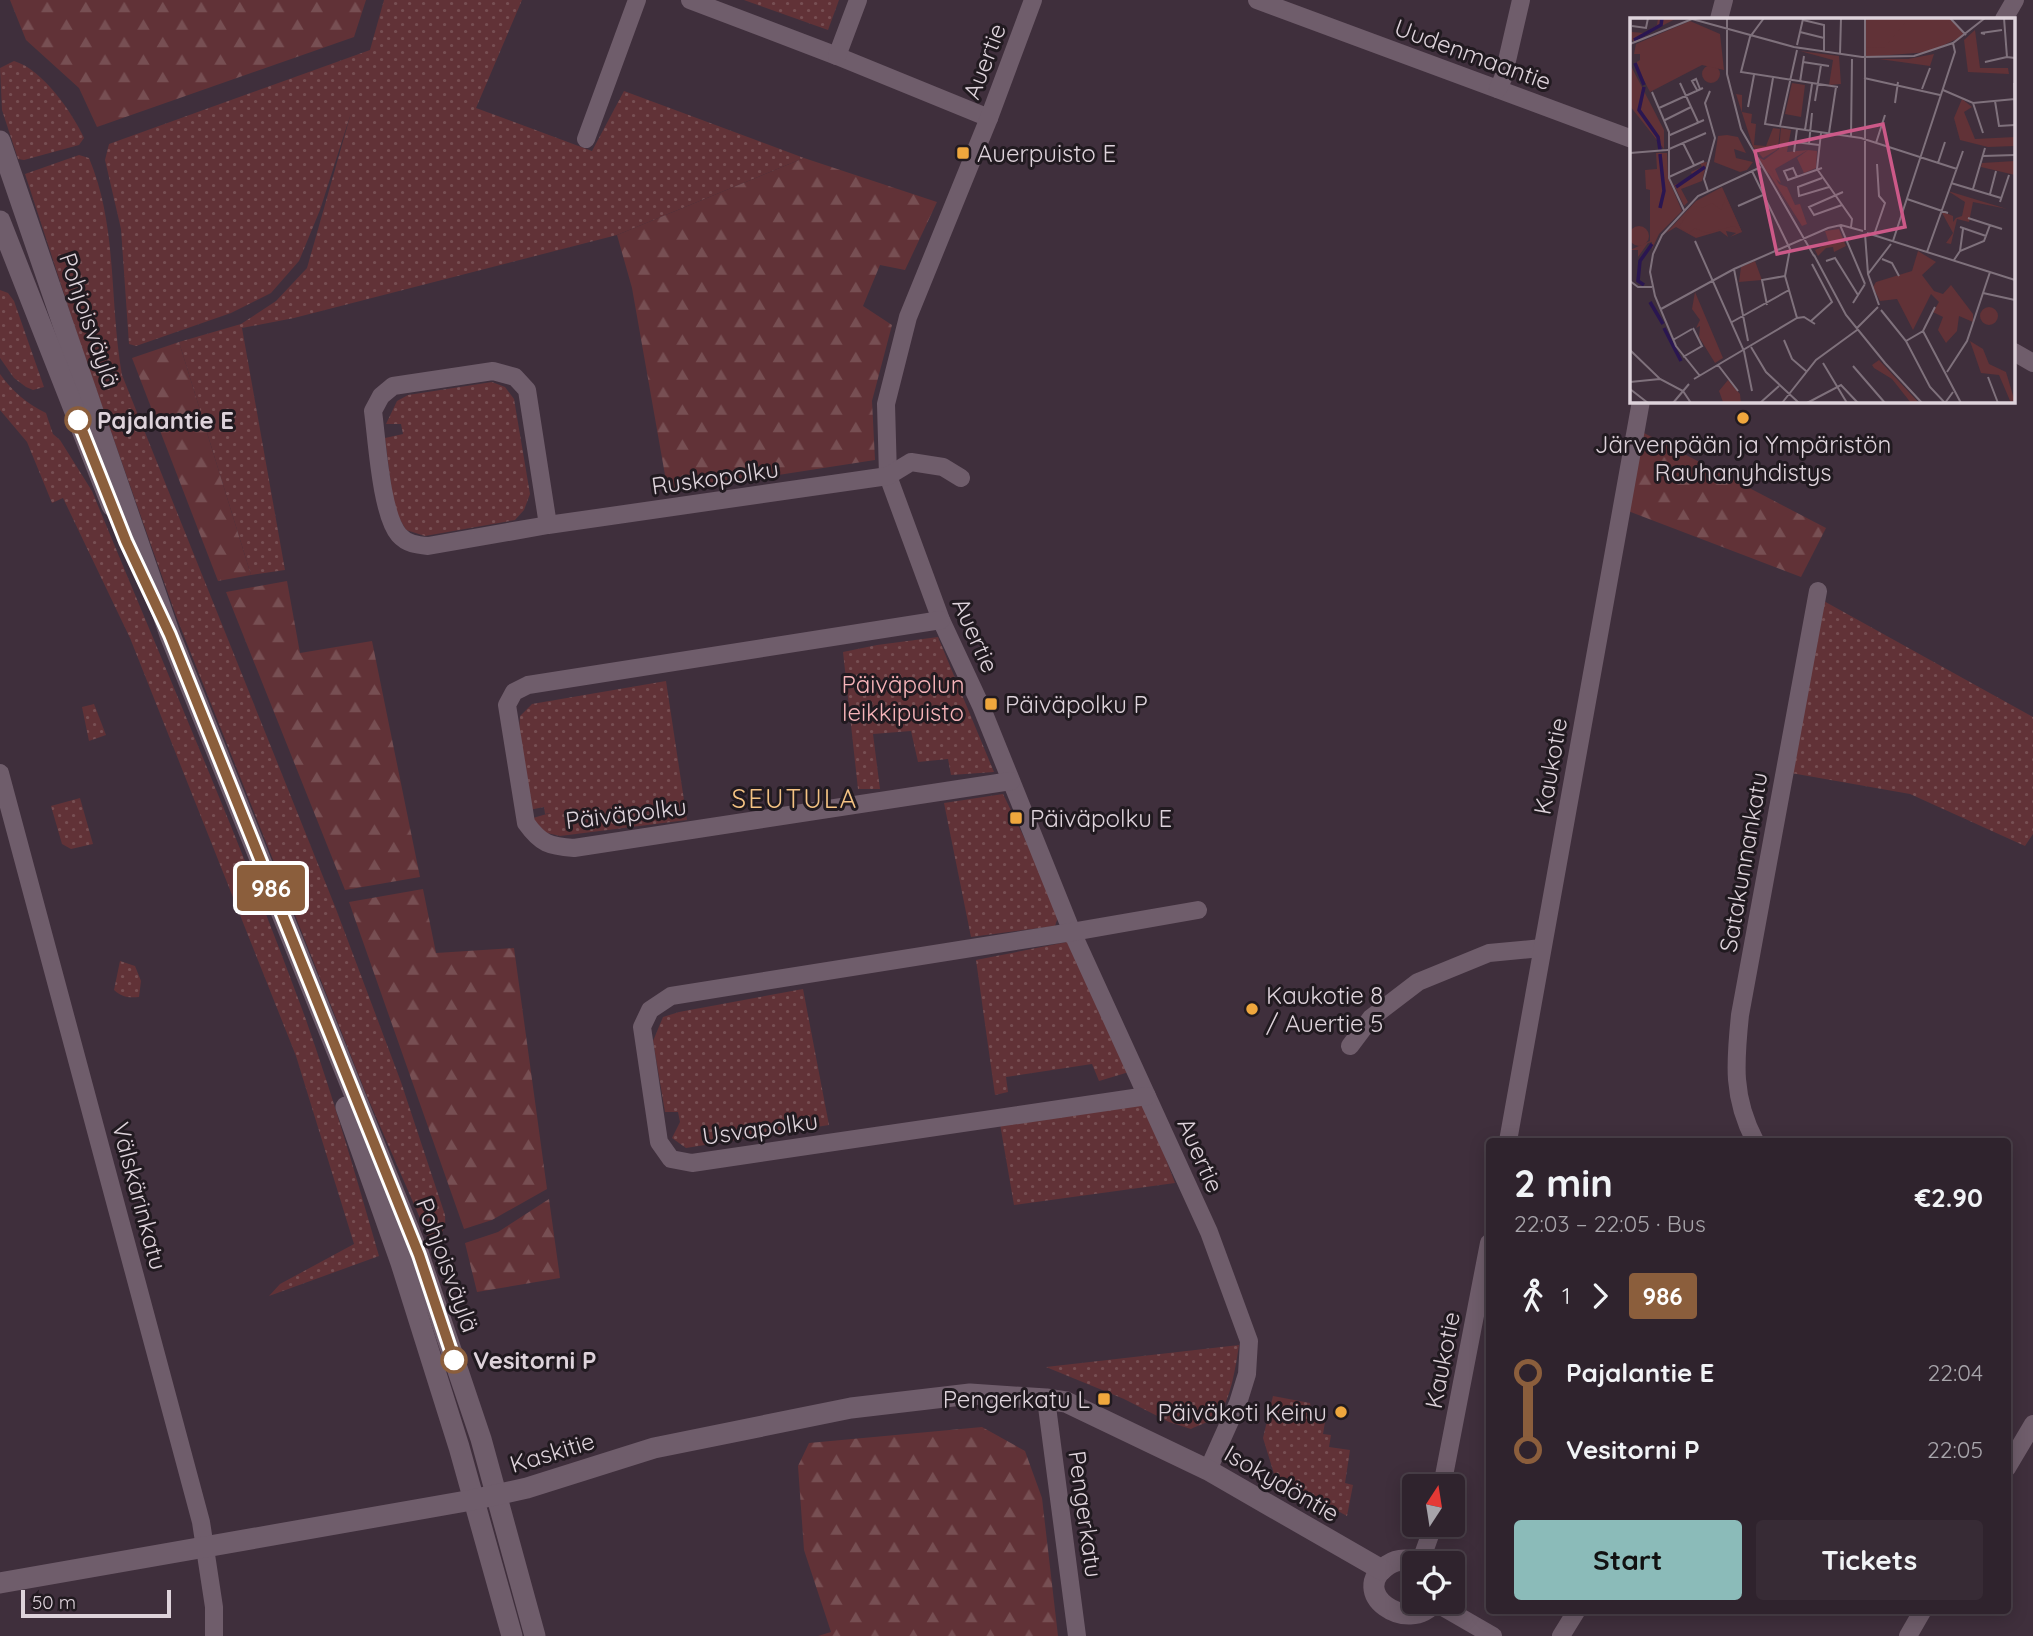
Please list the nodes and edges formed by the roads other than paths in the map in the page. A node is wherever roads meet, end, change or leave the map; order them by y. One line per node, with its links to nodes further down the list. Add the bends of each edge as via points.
1 (637, 0): 15 (street)
2 (690, 0): 11 (street)
3 (858, 0): 11 (street)
4 (1033, 0): 13 (street, Auertie)
5 (1257, 0): 12 (street, Uudenmaantie)
6 (1521, 0): 12 (street)
7 (1724, 0): 9 (street)
8 (2015, 0): 10 (street)
9 (1719, 18)
10 (2005, 18)
11 (837, 56): 13 (street)
12 (1498, 89): 14 (street, Uudenmaantie)
13 (989, 118): 25 (street, Auertie, via 908,317 886,404)
14 (1630, 138)
15 (586, 139)
16 (0, 141): 18 (main road, Pohjoisväylä)
17 (0, 221): 19 (main road, Pohjoisväylä)
18 (33, 234): 19 (main road); 20 (main road, Pohjoisväylä)
19 (4, 243): 21 (main road, Pohjoisväylä)
20 (40, 255): 21 (main road); 30 (main road, Pohjoisväylä)
21 (7, 266): 30 (main road, Pohjoisväylä)
22 (2016, 353): 23 (street)
23 (2033, 363)
24 (1641, 402): 35 (street, Kaukotie)
25 (888, 476): 26 (street, Ruskopolku, via 911,462 943,467); 27 (street, Ruskopolku); 29 (street, Auertie)
26 (961, 478)
27 (548, 526): 27 (street, Ruskopolku, via 428,547 410,544 398,534 387,510 373,411 381,396 393,386 493,371 515,377 527,390)
28 (1818, 591): 40 (street, Satakunnankatu, via 1740,1016 1735,1076)
29 (941, 621): 32 (street, Auertie); 32 (street, Päiväpolku, via 528,685 514,692 507,705 526,823 550,846 574,848)
30 (170, 635): 36 (main road, Pohjoisväylä)
31 (0, 773): 50 (street, Välskärinkatu)
32 (1011, 780): 34 (street, Auertie)
33 (1199, 910): 34 (street, Usvapolku)
34 (1072, 932): 38 (street, Auertie); 38 (street, Usvapolku, via 671,996 650,1010 642,1027 659,1142 671,1159 692,1163)
35 (1542, 948): 37 (street, via 1489,953 1418,982 1371,1018); 39 (street, Kaukotie)
36 (315, 1000): 48 (main road, Pohjoisväylä, via 419,1255 481,1439); 49 (main road, Pohjoisväylä)
37 (1350, 1046)
38 (1147, 1096): 46 (street, Auertie, via 1209,1232 1249,1341 1247,1374 1238,1403)
39 (1509, 1138)
40 (1754, 1138)
41 (1486, 1259): 47 (street, Kaukotie)
42 (1046, 1399): 44 (main road, Kaskitie, via 1066,1402); 48 (main road, Kaskitie, via 970,1394 851,1408 654,1448); 62 (street, Pengerkatu)
43 (2033, 1424): 45 (street)
44 (1116, 1425): 46 (main road, Isokydöntie)
45 (2011, 1461)
46 (1208, 1470): 52 (main road, Isokydöntie)
47 (1444, 1474)
48 (495, 1495): 49 (main road, Kaskitie); 61 (main road, Pohjoisväylä)
49 (472, 1500): 50 (main road, Kaskitie); 60 (main road, Pohjoisväylä)
50 (206, 1548): 53 (main road, Kaskitie); 59 (street, Välskärinkatu)
51 (1402, 1559): 52 (main road)
52 (1382, 1570): 58 (main road, via 1375,1583 1376,1600)
53 (0, 1583)
54 (1425, 1614): 58 (main road)
55 (1455, 1614): 63 (street)
56 (1575, 1614): 64 (street)
57 (1921, 1614): 65 (street)
58 (1396, 1628)
59 (215, 1636)
60 (512, 1636)
61 (535, 1636)
62 (1077, 1636)
63 (1493, 1636)
64 (1561, 1636)
65 (1908, 1636)

